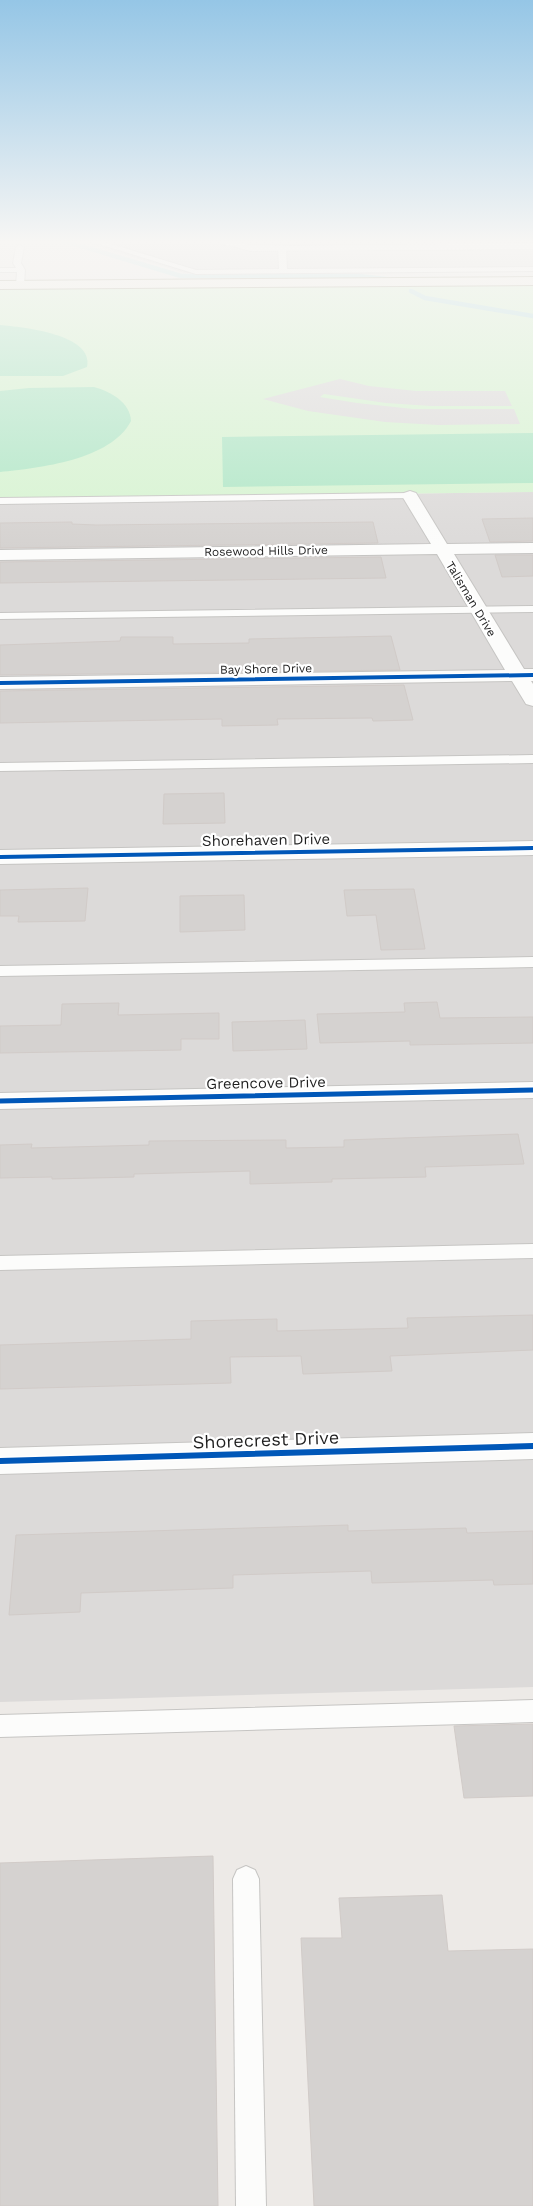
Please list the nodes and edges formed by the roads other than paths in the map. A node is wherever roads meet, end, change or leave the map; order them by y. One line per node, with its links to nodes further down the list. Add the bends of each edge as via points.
1 (410, 496): 2 (lane); 4 (street, Talisman Drive)
2 (0, 501)
3 (533, 548): 4 (street, Rosewood Hills Drive)
4 (441, 550): 5 (street, Rosewood Hills Drive); 7 (street, Talisman Drive)
5 (0, 555)
6 (533, 609): 7 (lane)
7 (477, 610): 8 (lane); 9 (street, Talisman Drive)
8 (0, 616)
9 (526, 675): 10 (street, Bay Shore Drive); 11 (street, Talisman Drive)
10 (0, 683)
11 (533, 700)
12 (533, 759): 13 (lane)
13 (0, 767)
14 (533, 848): 15 (street, Shorehaven Drive)
15 (0, 857)
16 (533, 962): 17 (lane)
17 (0, 972)
18 (533, 1090): 19 (street, Greencove Drive)
19 (0, 1101)
20 (533, 1251): 21 (lane)
21 (0, 1263)
22 (533, 1446): 23 (street, Shorecrest Drive)
23 (0, 1461)
24 (533, 1711): 25 (lane)
25 (0, 1726)
26 (246, 1879): 27 (lane)
27 (251, 2206)

